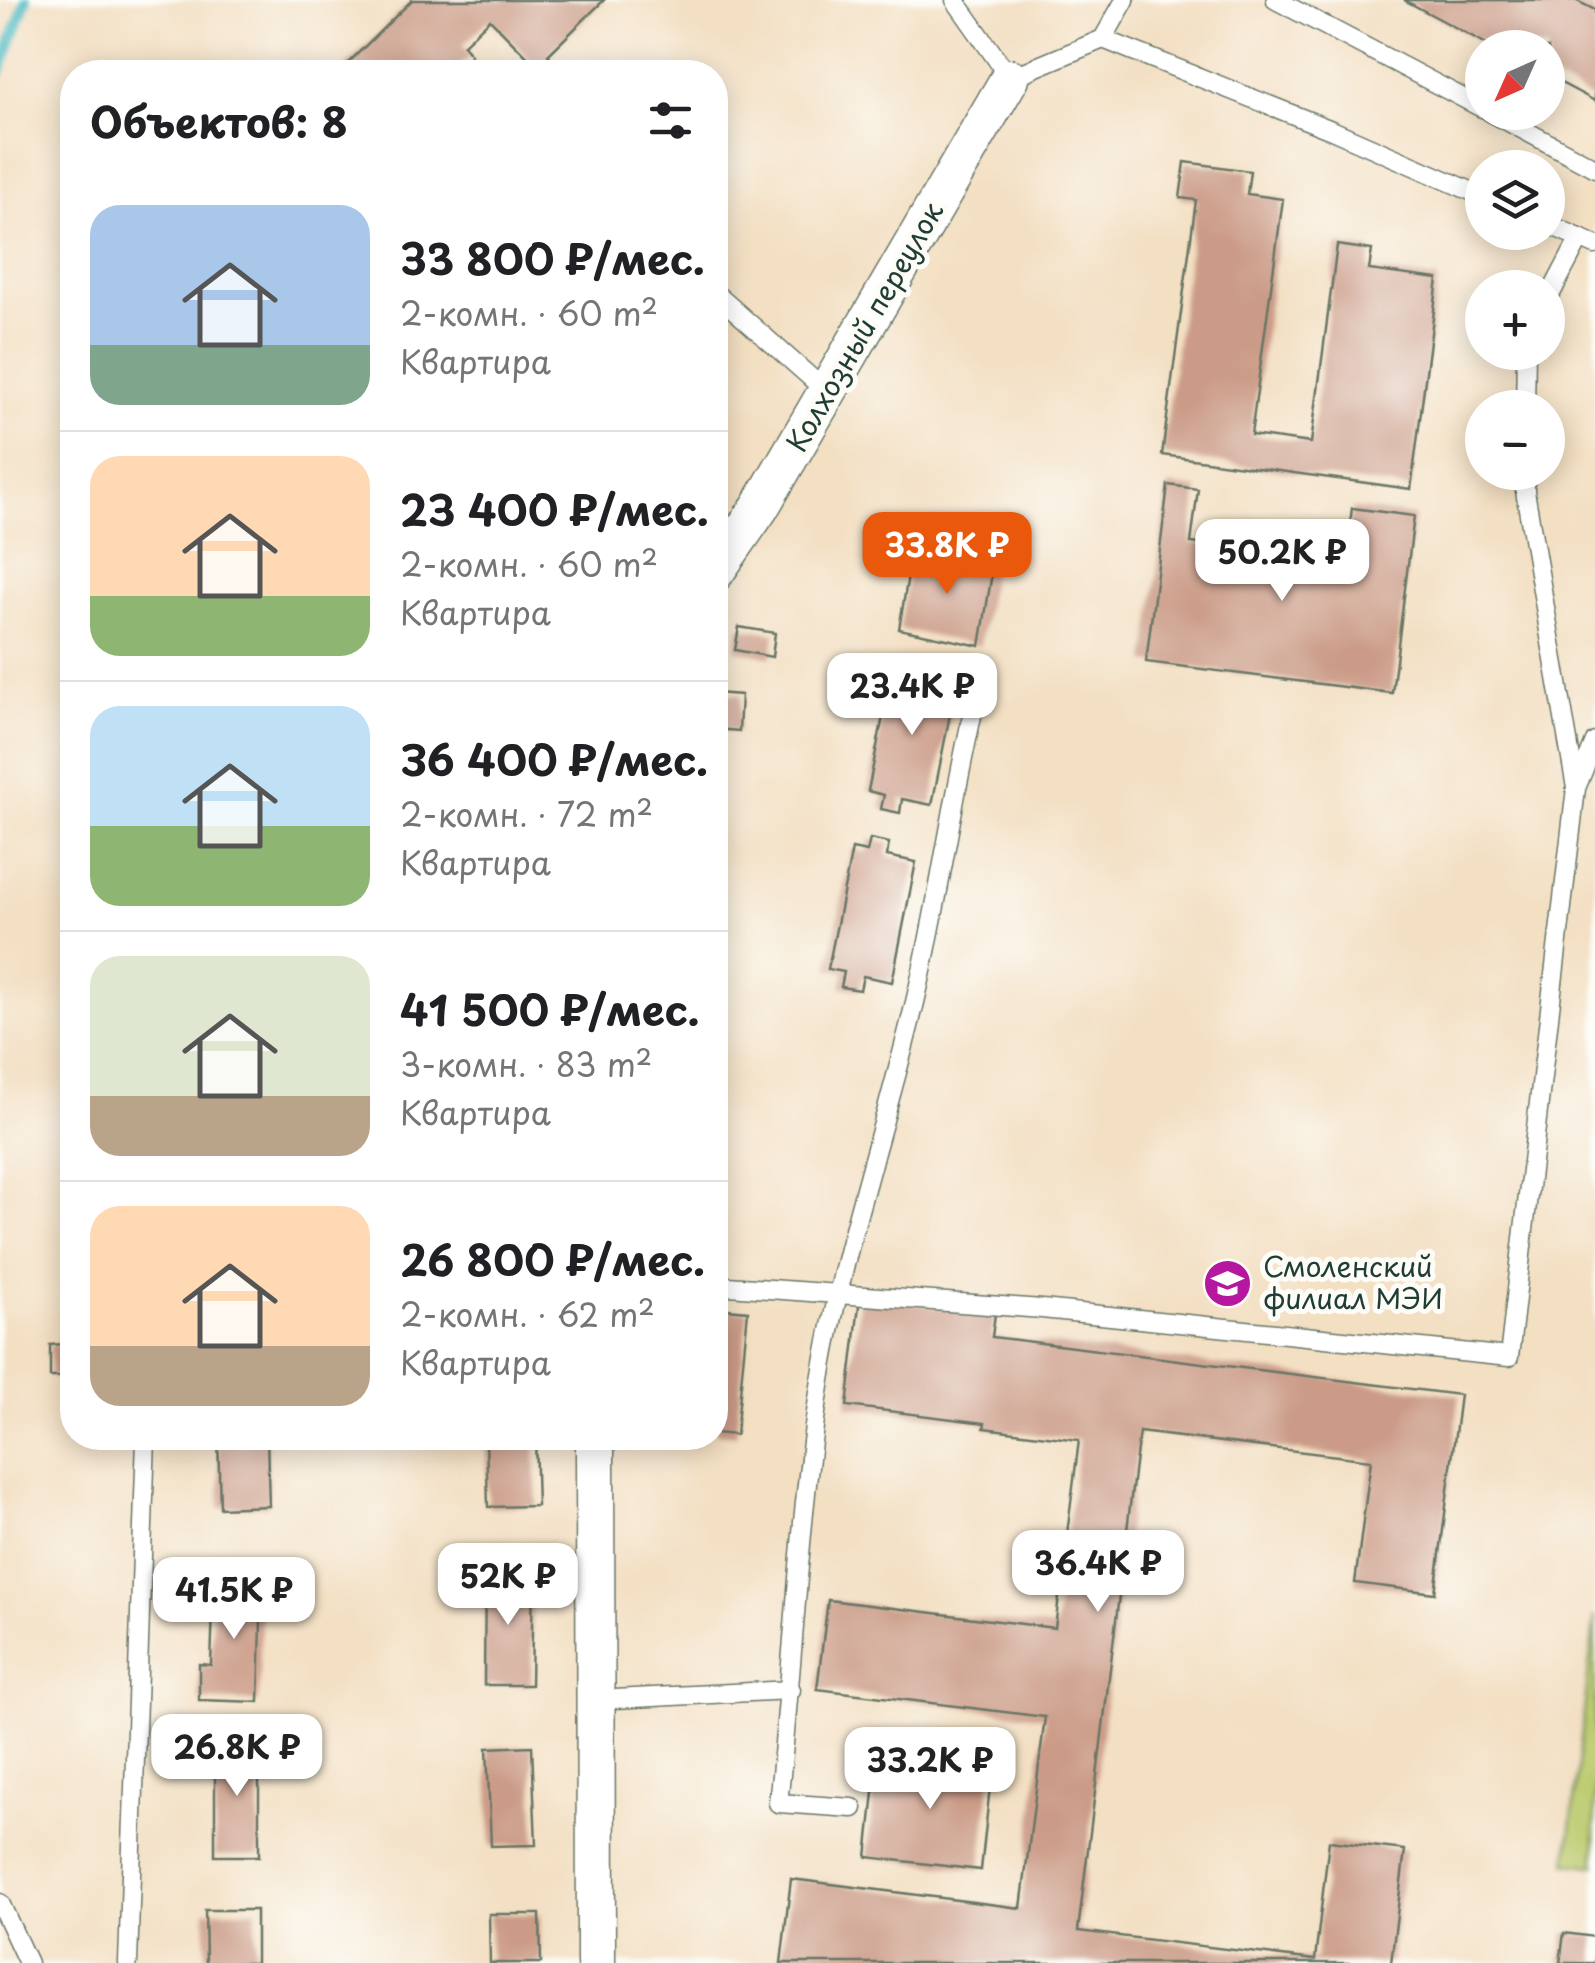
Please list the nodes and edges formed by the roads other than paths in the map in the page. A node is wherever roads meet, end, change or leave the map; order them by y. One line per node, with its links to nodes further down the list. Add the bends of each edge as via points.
1 (955, 0): 5 (lane)
2 (1125, 0): 4 (lane)
3 (1276, 0): 6 (lane)
4 (1102, 39): 5 (lane); 9 (lane)
5 (1010, 78): 13 (street, Колхозный переулок)
6 (1465, 99)
7 (1524, 130): 8 (lane)
8 (1595, 168)
9 (1465, 189)
10 (1587, 242): 11 (lane)
11 (1565, 274)
12 (728, 304): 13 (lane)
13 (827, 392): 15 (street, Колхозный переулок)
14 (1525, 490): 18 (lane)
15 (728, 553)
16 (981, 678): 20 (lane, via 915,1003)
17 (1595, 742): 18 (lane)
18 (1576, 788): 20 (lane, via 1509,1357)
19 (728, 1286): 20 (lane)
20 (836, 1293): 23 (lane, via 818,1402)
21 (146, 1450): 28 (lane)
22 (595, 1450): 24 (street)
23 (790, 1690): 24 (lane); 25 (lane, via 778,1802)
24 (596, 1700): 29 (street)
25 (853, 1808)
26 (0, 1902): 27 (lane)
27 (28, 1963)
28 (128, 1963)
29 (596, 1963)

